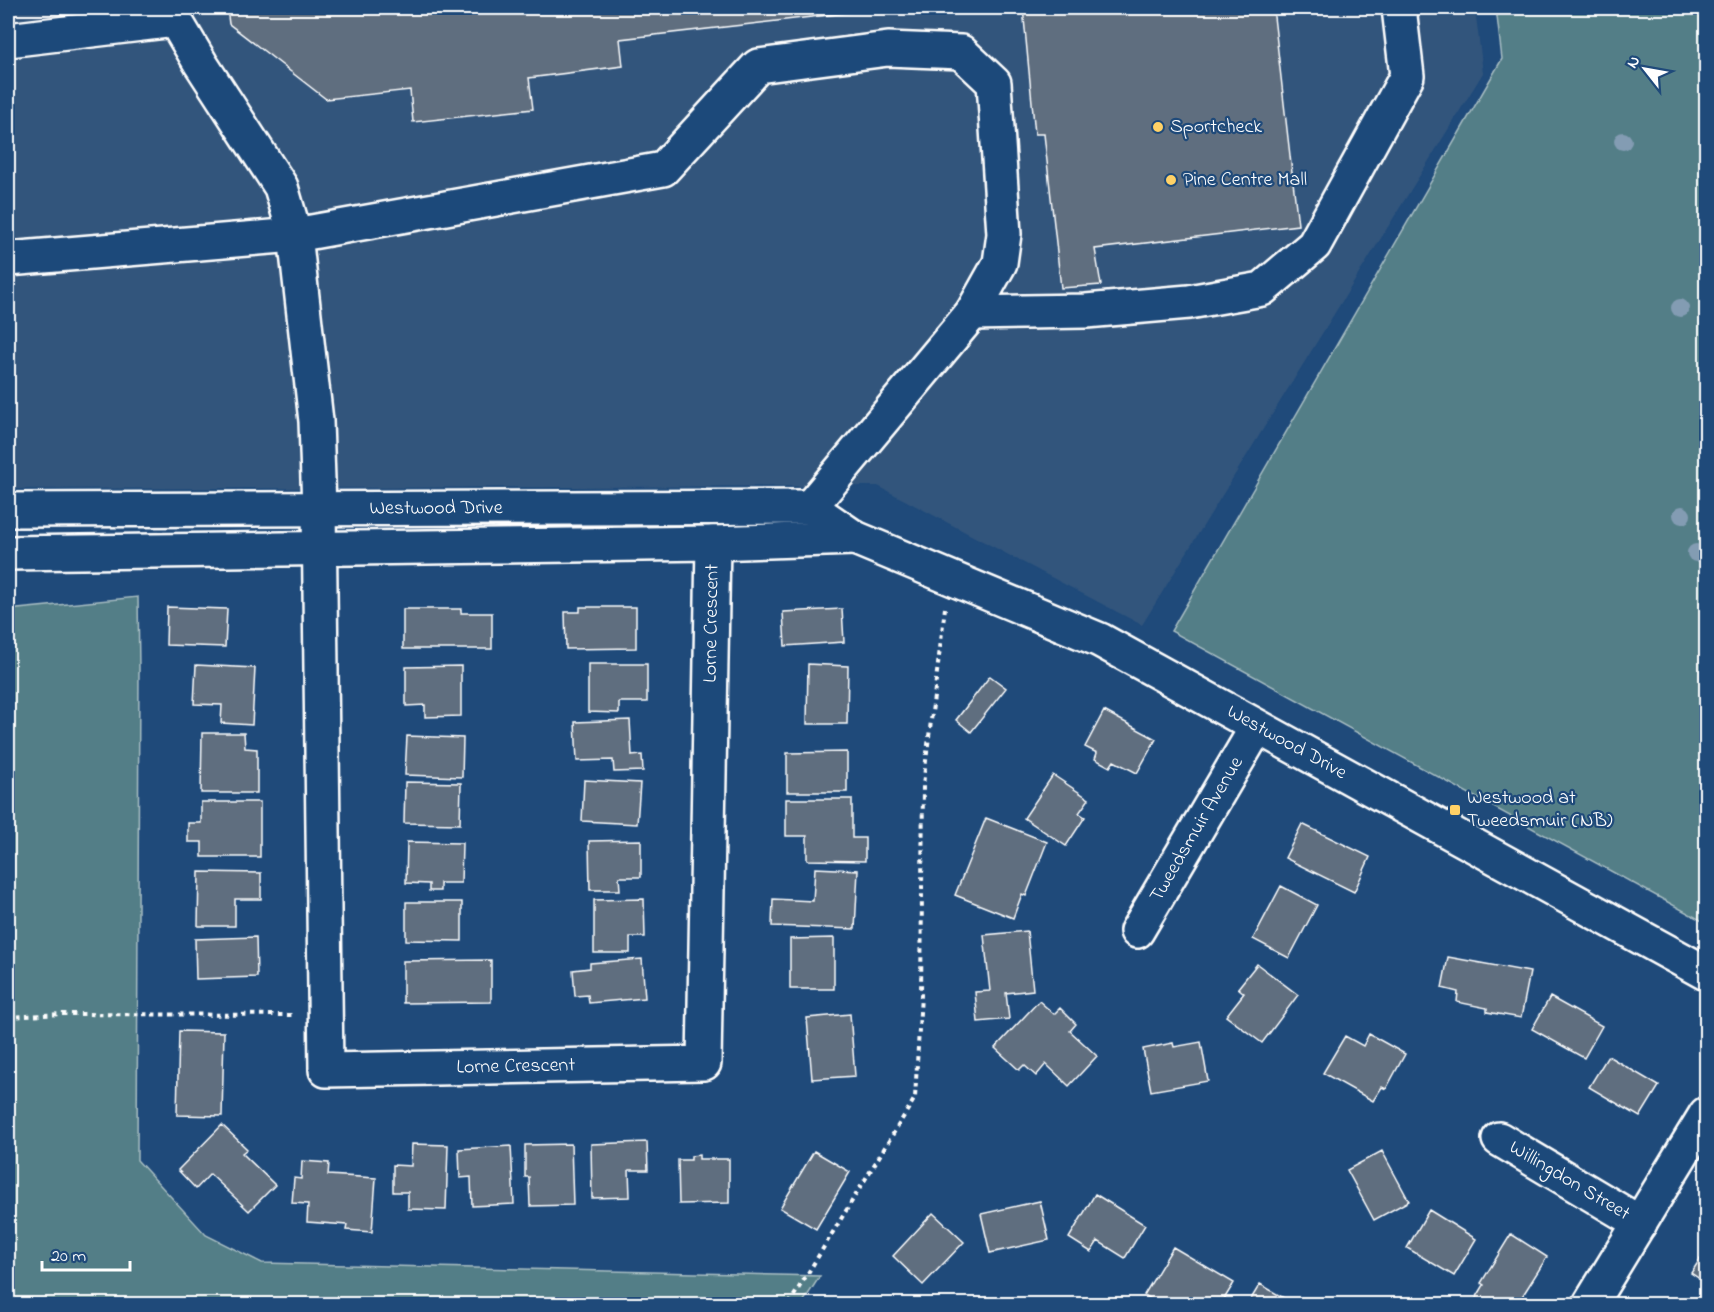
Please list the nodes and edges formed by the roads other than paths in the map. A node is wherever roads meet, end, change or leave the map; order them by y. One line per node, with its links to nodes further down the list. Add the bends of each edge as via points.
1 (1399, 8): 6 (street, via 1407,76 1314,245 1262,289 1189,302)
2 (175, 14): 3 (street); 4 (street, Lorne Crescent, via 201,64 282,188)
3 (8, 40)
4 (295, 235): 5 (street); 6 (street, via 663,169 758,66 888,49 961,52 994,83 1004,234 1000,263); 8 (street, Lorne Crescent, via 316,421)
5 (8, 259)
6 (972, 313): 7 (street)
7 (810, 507): 8 (street, Westwood Drive); 10 (street, Westwood Drive)
8 (320, 509): 9 (street, Westwood Drive); 12 (street, Lorne Crescent)
9 (8, 510)
10 (855, 538): 11 (street, Westwood Drive); 14 (street, Westwood Drive, via 1100,640)
11 (713, 543): 12 (street, Westwood Drive); 12 (street, Lorne Crescent, via 704,1063 326,1070)
12 (320, 549): 13 (street, Westwood Drive)
13 (8, 553)
14 (1257, 728): 15 (street, Tweedsmuir Avenue); 16 (street, Westwood Drive)
15 (1137, 931)
16 (1707, 974)
17 (1707, 1114): 19 (street)
18 (1499, 1139): 19 (street, Willingdon Street)
19 (1640, 1223): 20 (street)
20 (1590, 1305)

